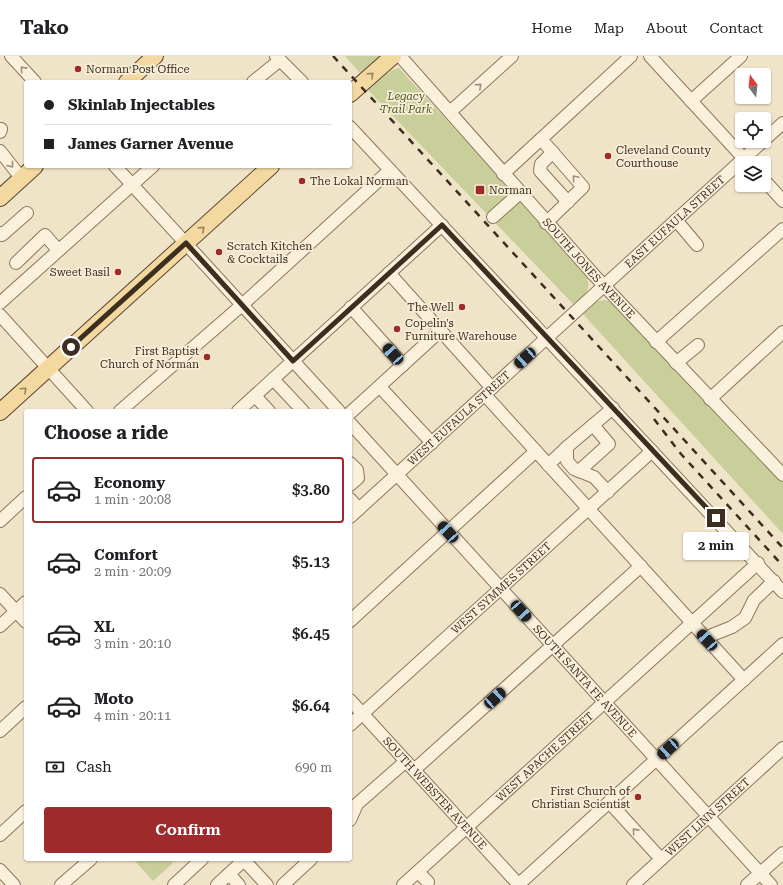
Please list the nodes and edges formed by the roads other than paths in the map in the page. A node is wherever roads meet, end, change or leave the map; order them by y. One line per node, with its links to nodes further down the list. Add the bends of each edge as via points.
1 (11, 56): 10 (street, one-way to 1)
2 (156, 56): 11 (main road)
3 (393, 56): 14 (main road, one-way to 3)
4 (400, 56): 16 (street, SOUTH JONES AVENUE)
5 (512, 56): 16 (street, one-way to 5)
6 (631, 56): 20 (street)
7 (650, 56): 15 (street)
8 (741, 56): 15 (street)
9 (278, 57): 12 (street); 13 (street)
10 (33, 80)
11 (129, 80)
12 (260, 80)
13 (300, 80)
14 (352, 92)
15 (691, 101): 24 (street)
16 (450, 112): 32 (street, SOUTH JONES AVENUE)
17 (783, 123): 19 (street, EAST EUFAULA STREET)
18 (352, 129): 30 (street)
19 (771, 134)
20 (540, 139): 23 (street); 32 (street)
21 (758, 148): 25 (street, EAST EUFAULA STREET)
22 (0, 151): 33 (street, one-way to 33)
23 (553, 152): 39 (street, via 541,164 540,171); 39 (street, one-way to 23, via 583,187)
24 (741, 156)
25 (750, 156)
26 (33, 168): 33 (main road)
27 (117, 168): 34 (street)
28 (151, 168): 34 (street)
29 (269, 168): 47 (main road, one-way to 29)
30 (390, 170): 44 (street); 54 (street)
31 (735, 170): 42 (street, EAST EUFAULA STREET)
32 (503, 174): 36 (street, SOUTH JONES AVENUE)
33 (22, 179): 37 (main road)
34 (132, 185): 47 (street); 49 (street)
35 (771, 188): 38 (street)
36 (520, 193): 41 (street); 43 (street, SOUTH JONES AVENUE)
37 (0, 198)
38 (783, 201)
39 (568, 202): 43 (street)
40 (27, 213): 46 (street, via 2,235)
41 (493, 217)
42 (676, 220): 48 (street); 52 (street, EAST EUFAULA STREET)
43 (546, 222): 52 (street, SOUTH JONES AVENUE)
44 (442, 225): 51 (street); 59 (street)
45 (783, 229): 60 (street)
46 (0, 233)
47 (186, 243): 54 (street); 65 (main road)
48 (697, 245)
49 (58, 250): 50 (street, via 44,235); 53 (street)
50 (16, 263)
51 (389, 273): 55 (street); 57 (street)
52 (604, 286): 59 (street, WEST EUFAULA STREET); 60 (street, SOUTH JONES AVENUE)
53 (0, 303)
54 (242, 305): 62 (street); 73 (street)
55 (351, 308): 62 (street); 64 (street)
56 (0, 315): 65 (street)
57 (440, 330): 64 (street); 68 (street)
58 (783, 332): 70 (street)
59 (548, 338): 68 (street, WEST EUFAULA STREET); 71 (street)
60 (656, 342): 63 (street, SOUTH JONES AVENUE)
61 (696, 343): 63 (street, via 685,349 686,353)
62 (293, 361): 66 (street); 77 (street)
63 (676, 363): 70 (street, SOUTH JONES AVENUE)
64 (404, 365): 67 (street)
65 (48, 368): 72 (street); 79 (main road, one-way to 65)
66 (273, 379): 69 (street); 76 (street)
67 (380, 387): 78 (street); 82 (street)
68 (488, 392): 82 (street, WEST EUFAULA STREET); 84 (street)
69 (255, 396): 74 (street); 75 (street)
70 (710, 399): 90 (street, SOUTH JONES AVENUE)
71 (613, 408): 81 (street); 85 (street)
72 (85, 409)
73 (122, 409)
74 (240, 409)
75 (267, 409)
76 (301, 409)
77 (337, 409)
78 (352, 411)
79 (0, 412)
80 (352, 425): 89 (street, SOUTH SANTA FE AVENUE)
81 (593, 425): 83 (street); 88 (street, via 609,444)
82 (432, 443): 89 (street, WEST EUFAULA STREET)
83 (567, 447): 87 (street); 88 (street, via 567,461)
84 (536, 451): 87 (street); 97 (street)
85 (652, 451): 92 (street, WEST SYMMES STREET); 98 (street)
86 (352, 465): 91 (street, via 357,470 358,478)
87 (548, 465): 94 (street)
88 (579, 471): 92 (street, via 594,477)
89 (397, 475): 95 (street, WEST EUFAULA STREET); 97 (street, SOUTH SANTA FE AVENUE)
90 (783, 475)
91 (352, 483)
92 (608, 492): 94 (street, WEST SYMMES STREET)
93 (24, 499): 96 (street)
94 (588, 509): 99 (street); 101 (street, WEST SYMMES STREET)
95 (354, 513)
96 (0, 521)
97 (448, 532): 101 (street, SOUTH SANTA FE AVENUE); 107 (street)
98 (758, 563): 100 (street); 108 (street, WEST APACHE STREET)
99 (641, 566): 108 (street); 112 (street)
100 (774, 581): 102 (street); 110 (street, via 754,600 745,618)
101 (500, 589): 112 (street, SOUTH SANTA FE AVENUE); 117 (street, WEST SYMMES STREET)
102 (783, 592)
103 (0, 594): 105 (street)
104 (24, 604): 105 (street)
105 (16, 611): 106 (street); 109 (street)
106 (24, 620)
107 (352, 620)
108 (695, 621): 110 (street); 115 (street, WEST APACHE STREET)
109 (0, 626)
110 (709, 637): 113 (street)
111 (783, 644): 113 (street)
112 (552, 646): 115 (street, SOUTH SANTA FE AVENUE); 123 (street)
113 (744, 680): 121 (street)
114 (352, 702): 117 (street, SOUTH WEBSTER AVENUE)
115 (605, 702): 121 (street, SOUTH SANTA FE AVENUE); 128 (street, WEST APACHE STREET)
116 (24, 710): 119 (street)
117 (362, 714): 118 (street, WEST SYMMES STREET); 122 (street, SOUTH WEBSTER AVENUE)
118 (352, 723)
119 (0, 731)
120 (783, 748): 127 (street, WEST LINN STREET)
121 (657, 759): 124 (street); 127 (street, SOUTH SANTA FE AVENUE)
122 (406, 761): 123 (street, SOUTH WEBSTER AVENUE); 126 (street, via 357,804)
123 (414, 770): 128 (street, SOUTH WEBSTER AVENUE)
124 (609, 802): 131 (street, one-way to 124); 150 (street)
125 (24, 813): 129 (street)
126 (352, 815)
127 (709, 816): 131 (street, WEST LINN STREET); 139 (street, SOUTH SANTA FE AVENUE)
128 (467, 827): 138 (street, WEST APACHE STREET); 150 (street, SOUTH WEBSTER AVENUE)
129 (0, 835)
130 (783, 852): 139 (street)
131 (661, 859): 151 (street, WEST LINN STREET)
132 (89, 861): 143 (street)
133 (200, 861): 144 (street)
134 (241, 861): 140 (street)
135 (245, 861): 147 (street)
136 (309, 861): 148 (street)
137 (0, 870): 142 (street)
138 (418, 872): 141 (street); 149 (street, WEST APACHE STREET)
139 (760, 873): 152 (street); 153 (street, SOUTH SANTA FE AVENUE)
140 (229, 874): 145 (street); 146 (street)
141 (428, 882)
142 (14, 885)
143 (61, 885)
144 (174, 885)
145 (217, 885)
146 (239, 885)
147 (267, 885)
148 (283, 885)
149 (403, 885)
150 (519, 885)
151 (633, 885)
152 (747, 885)
153 (771, 885)

